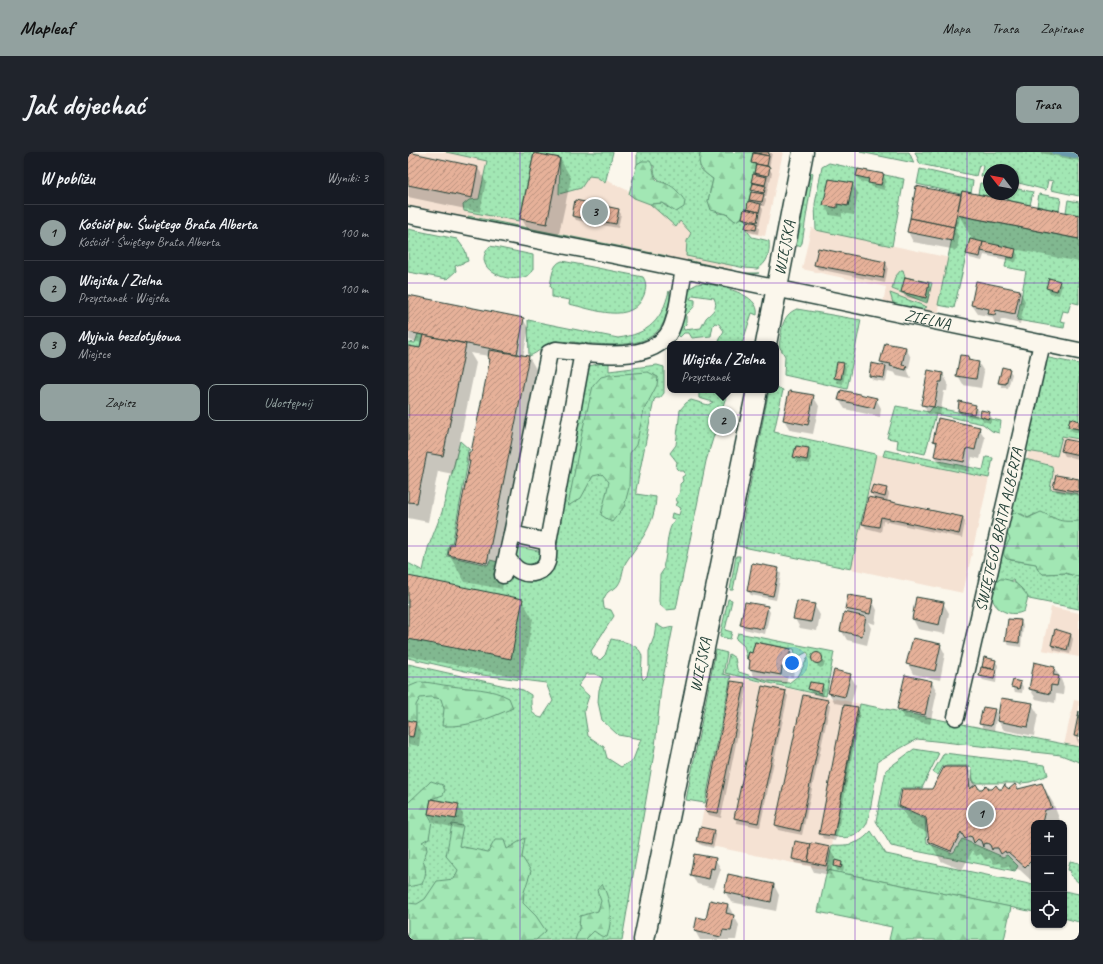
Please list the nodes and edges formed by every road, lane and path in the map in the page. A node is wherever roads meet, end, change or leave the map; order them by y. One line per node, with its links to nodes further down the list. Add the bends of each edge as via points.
1 (803, 152): 4 (street, WIEJSKA)
2 (408, 215): 3 (street, ZIELNA)
3 (684, 270): 4 (street, ZIELNA); 8 (street, via 673,326 666,337 641,352)
4 (776, 290): 5 (street, WIEJSKA); 6 (street, ZIELNA)
5 (767, 341)
6 (1042, 343): 7 (street, ZIELNA); 14 (street, ŚWIĘTEGO BRATA ALBERTA)
7 (1079, 351)
8 (583, 352): 10 (street, via 556,350 549,353); 11 (street)
9 (757, 393): 15 (street, WIEJSKA)
10 (512, 534): 11 (street); 12 (street)
11 (548, 542): 12 (street, via 548,561 538,572 522,572)
12 (507, 558): 13 (street)
13 (503, 575)
14 (956, 717)
15 (644, 940)

